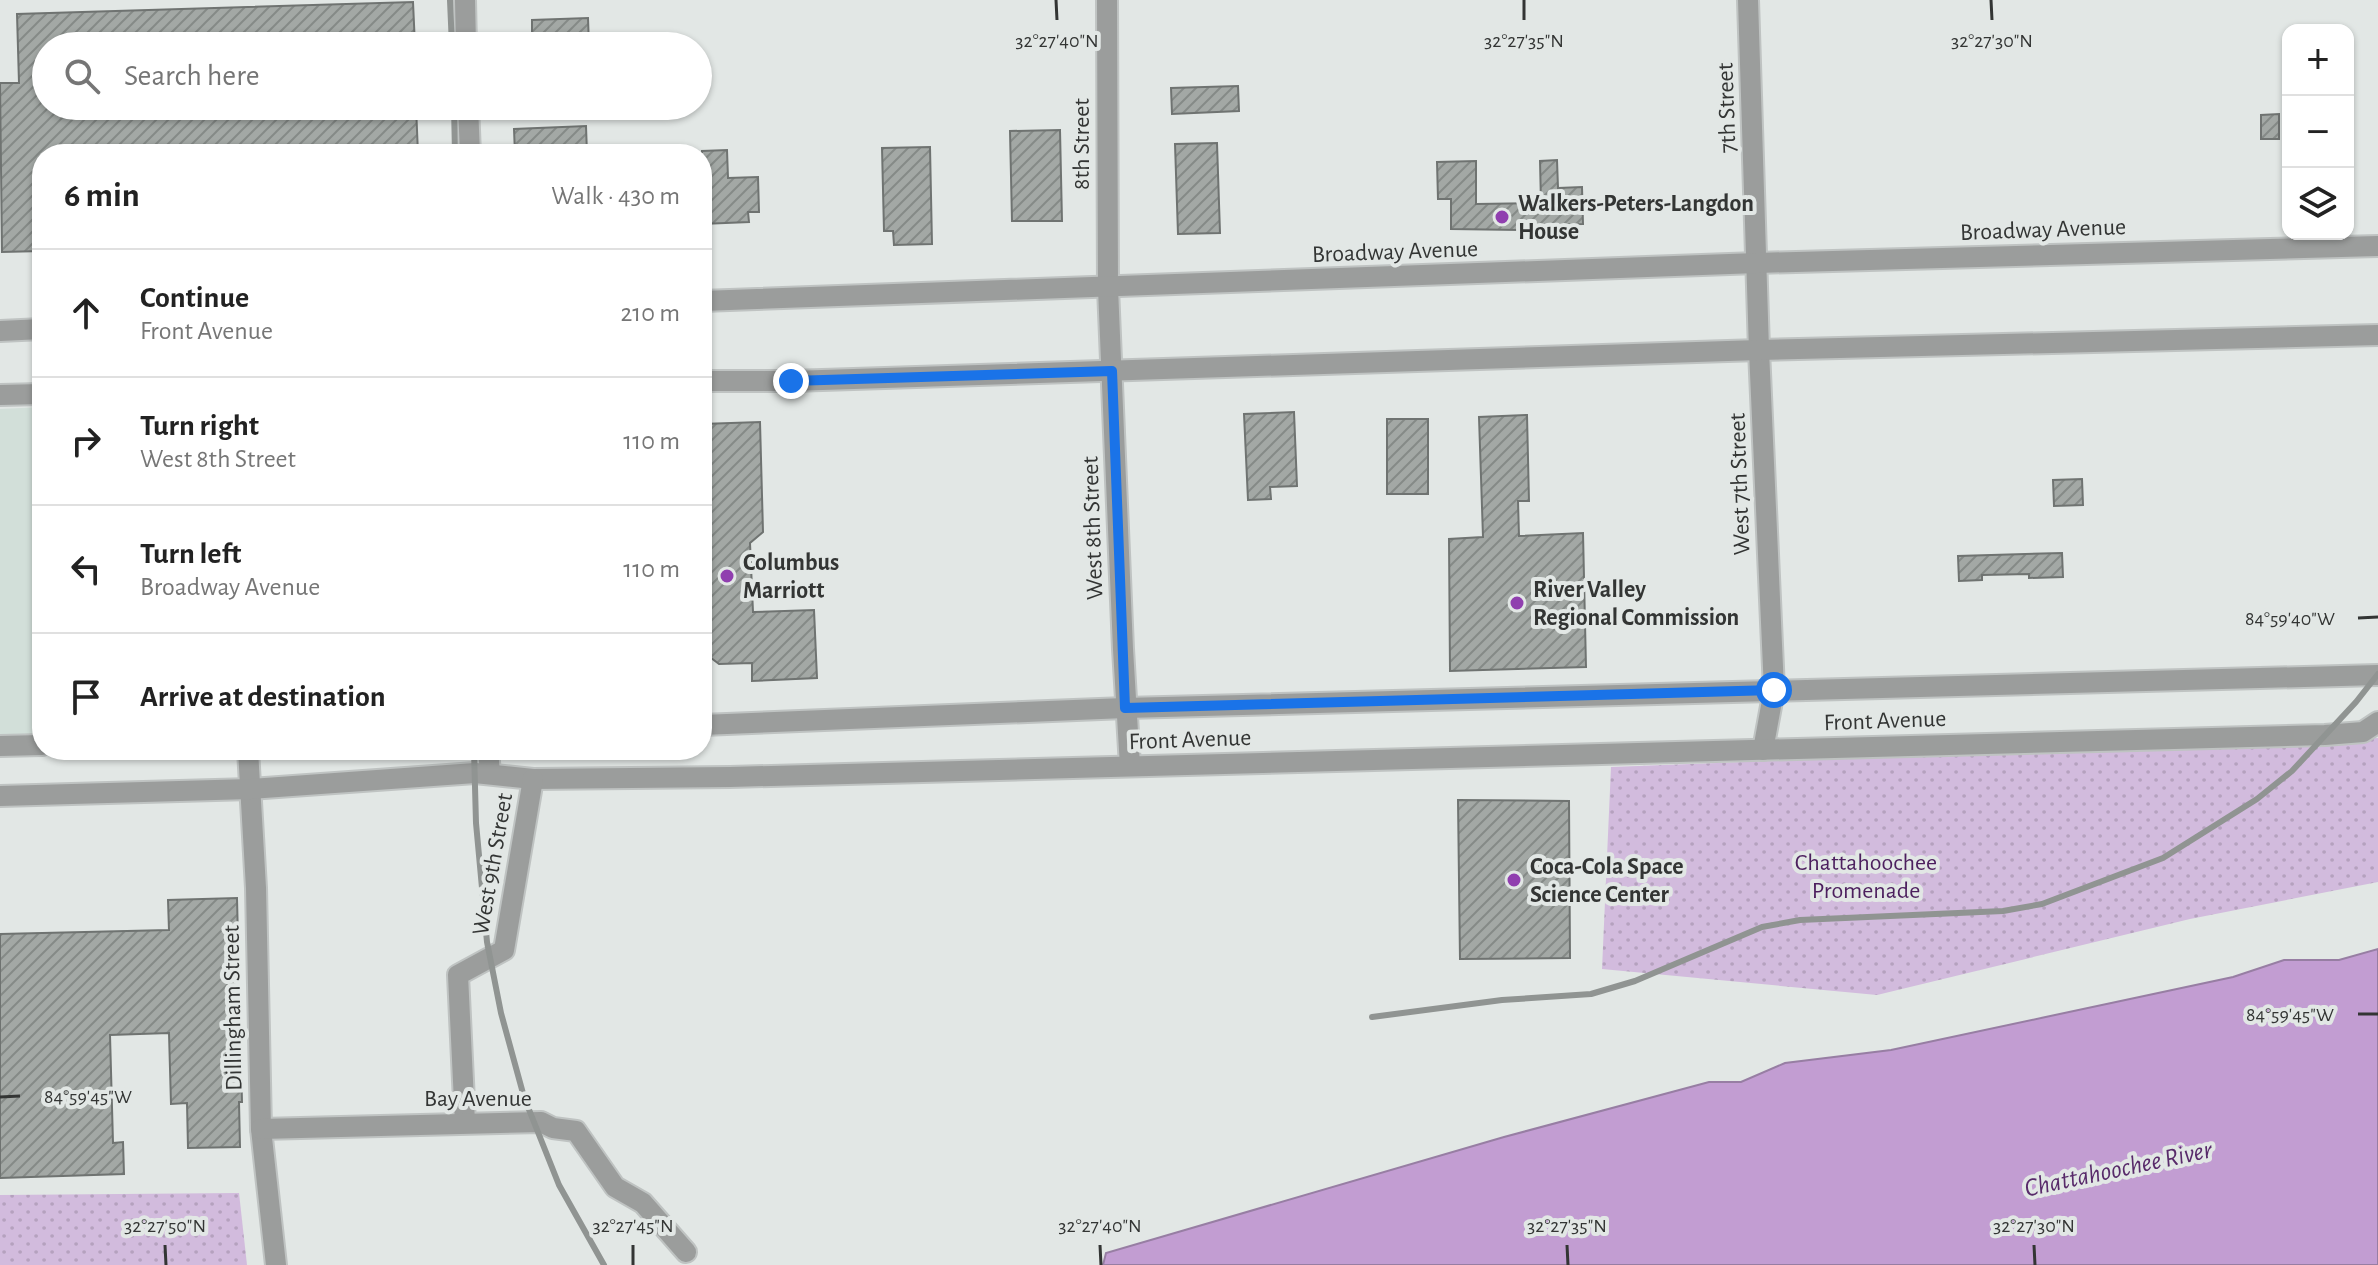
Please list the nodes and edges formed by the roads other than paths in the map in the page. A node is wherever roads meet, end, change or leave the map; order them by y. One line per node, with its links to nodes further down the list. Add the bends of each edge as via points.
1 (465, 0): 4 (street)
2 (1107, 0): 9 (street, 8th Street)
3 (1748, 0): 8 (street, 7th Street)
4 (466, 32)
5 (469, 120): 6 (street)
6 (470, 144)
7 (2378, 246): 8 (street, Broadway Avenue)
8 (1757, 263): 9 (street, Broadway Avenue); 14 (street, West 7th Street)
9 (1108, 288): 10 (street, Broadway Avenue); 15 (street, West 8th Street)
10 (712, 301)
11 (32, 329): 12 (street)
12 (0, 331)
13 (2378, 335): 14 (street)
14 (1759, 350): 15 (street); 20 (street, West 7th Street)
15 (1112, 371): 16 (street); 21 (street, West 8th Street)
16 (712, 381)
17 (32, 394): 18 (street)
18 (0, 395)
19 (2378, 675): 20 (street, Front Avenue)
20 (1774, 690): 21 (street, Front Avenue); 26 (street, West 7th Street)
21 (1125, 708): 23 (street, Front Avenue); 29 (street, West 8th Street)
22 (2378, 722): 26 (street, Front Avenue, via 2363,732 2325,735)
23 (712, 725)
24 (32, 745): 25 (street)
25 (0, 746)
26 (1763, 750): 29 (street, Front Avenue)
27 (249, 760): 32 (street, Dillingham Street)
28 (489, 760): 30 (street, West 9th Street)
29 (1130, 766): 31 (street, Front Avenue)
30 (490, 773): 31 (street, Front Avenue); 32 (street, Front Avenue)
31 (533, 779): 34 (street, West 9th Street, via 504,950 458,975)
32 (251, 789): 33 (street, Front Avenue); 35 (street, Dillingham Street)
33 (0, 796)
34 (465, 1123): 35 (street, Bay Avenue); 36 (street, Bay Avenue, via 541,1122 576,1131 615,1187 643,1203)
35 (261, 1129): 37 (street, Dillingham Street)
36 (686, 1252)
37 (276, 1265)

